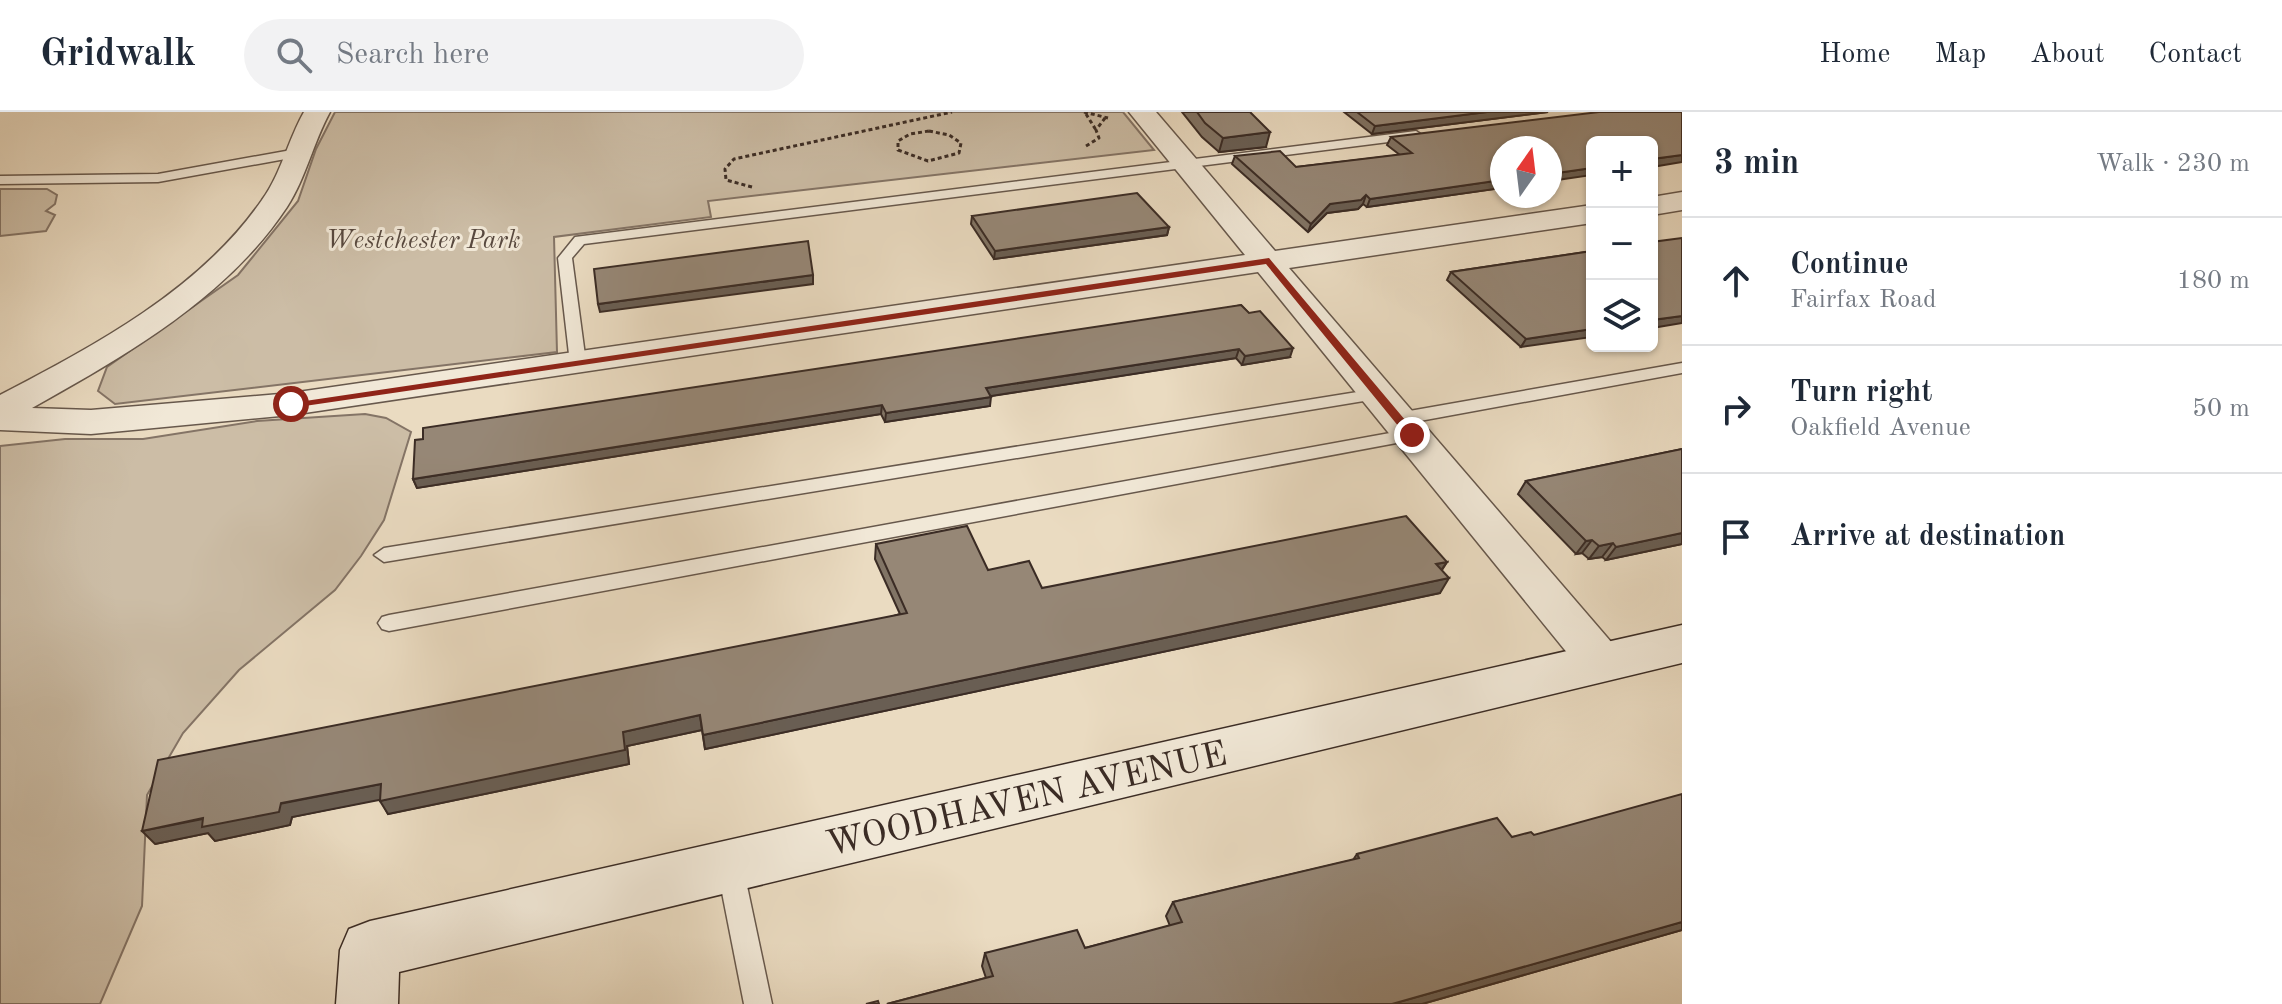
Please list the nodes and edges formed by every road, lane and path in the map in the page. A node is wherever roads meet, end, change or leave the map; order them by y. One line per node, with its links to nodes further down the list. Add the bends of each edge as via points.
1 (317, 112): 12 (street)
2 (952, 112): 5 (path)
3 (1085, 112): 7 (path); 7 (path, via 1105,118)
4 (1142, 112): 13 (street)
5 (924, 119): 6 (path); 8 (path)
6 (887, 129): 10 (path); 15 (path, via 751,153 725,169 726,180)
7 (1096, 130): 11 (path, via 1099,138)
8 (939, 132): 10 (path); 10 (path, via 956,138 959,153 921,160 898,150)
9 (1433, 133): 13 (lane)
10 (900, 139)
11 (1080, 149)
12 (297, 153): 14 (lane, via 158,178); 22 (street, via 275,203 215,270 80,368)
13 (1184, 163): 19 (street); 20 (lane, via 580,240 565,258)
14 (0, 180)
15 (763, 187)
16 (1682, 201): 17 (street)
17 (1658, 205)
18 (1586, 215): 19 (street)
19 (1269, 261): 20 (street); 23 (street)
20 (578, 363): 24 (street, via 187,416 91,422)
21 (1682, 368): 23 (lane)
22 (0, 410)
23 (1395, 416): 25 (lane); 26 (lane); 28 (street)
24 (0, 418)
25 (384, 555)
26 (389, 623)
27 (1682, 644): 28 (street, WOODHAVEN AVENUE)
28 (1602, 663): 29 (street, WOODHAVEN AVENUE)
29 (730, 865): 30 (street, WOODHAVEN AVENUE); 31 (lane)
30 (369, 977)
31 (758, 1004)

